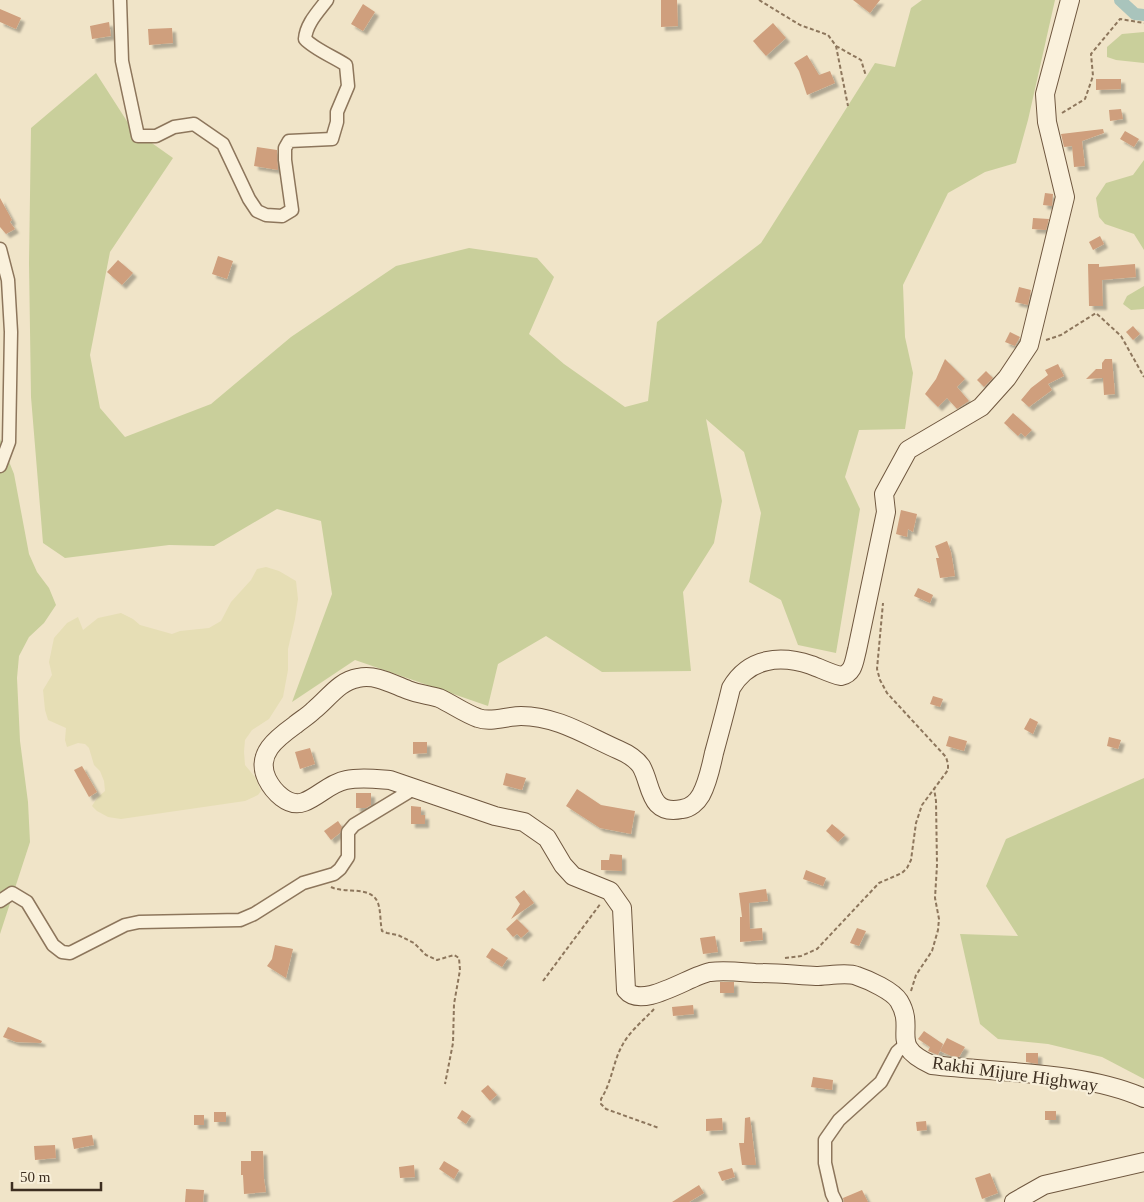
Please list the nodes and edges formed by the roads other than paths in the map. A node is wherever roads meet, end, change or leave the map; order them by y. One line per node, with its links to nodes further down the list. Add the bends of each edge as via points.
1 (120, 0): 2 (street, via 122,61 138,136 156,136 174,127 194,124 223,144 248,198 258,211 282,216 292,210 285,148 289,141 332,139 337,112 348,86 346,65 304,40 311,21)
2 (327, 0)
3 (1070, 0): 6 (main road, via 1046,94 1047,122 1066,197 1029,345 1007,378 981,407 908,450 884,494 886,512 851,671 842,676 789,660 768,660 738,676 731,688 708,778 700,796 684,809 662,807 650,794 640,766 628,754 576,728 542,718 521,716 480,719 439,698 370,677 344,682 314,711 280,736 267,749 263,761 263,772 268,782 279,796 294,802 303,803 346,780 373,778)
4 (0, 248): 5 (street, via 8,280 11,332 9,442)
5 (0, 466)
6 (415, 788): 7 (street, via 354,825 348,832 348,857 334,874 303,883 240,920 139,922 125,925 70,952 62,952 53,945 27,902 12,893); 8 (main road, via 495,816 524,822 548,838 573,876 610,891 622,908 626,990 630,994 644,996 659,992 709,972 856,975 898,999 904,1012)
7 (0, 901)
8 (906, 1044): 9 (main road, Rakhi Mijure Highway, via 916,1058 932,1065 1069,1078 1129,1091); 11 (street, via 881,1082 839,1120 825,1140 825,1163)
9 (1144, 1098)
10 (1144, 1162): 12 (main road, via 1044,1185)
11 (836, 1202)
12 (1014, 1202)

